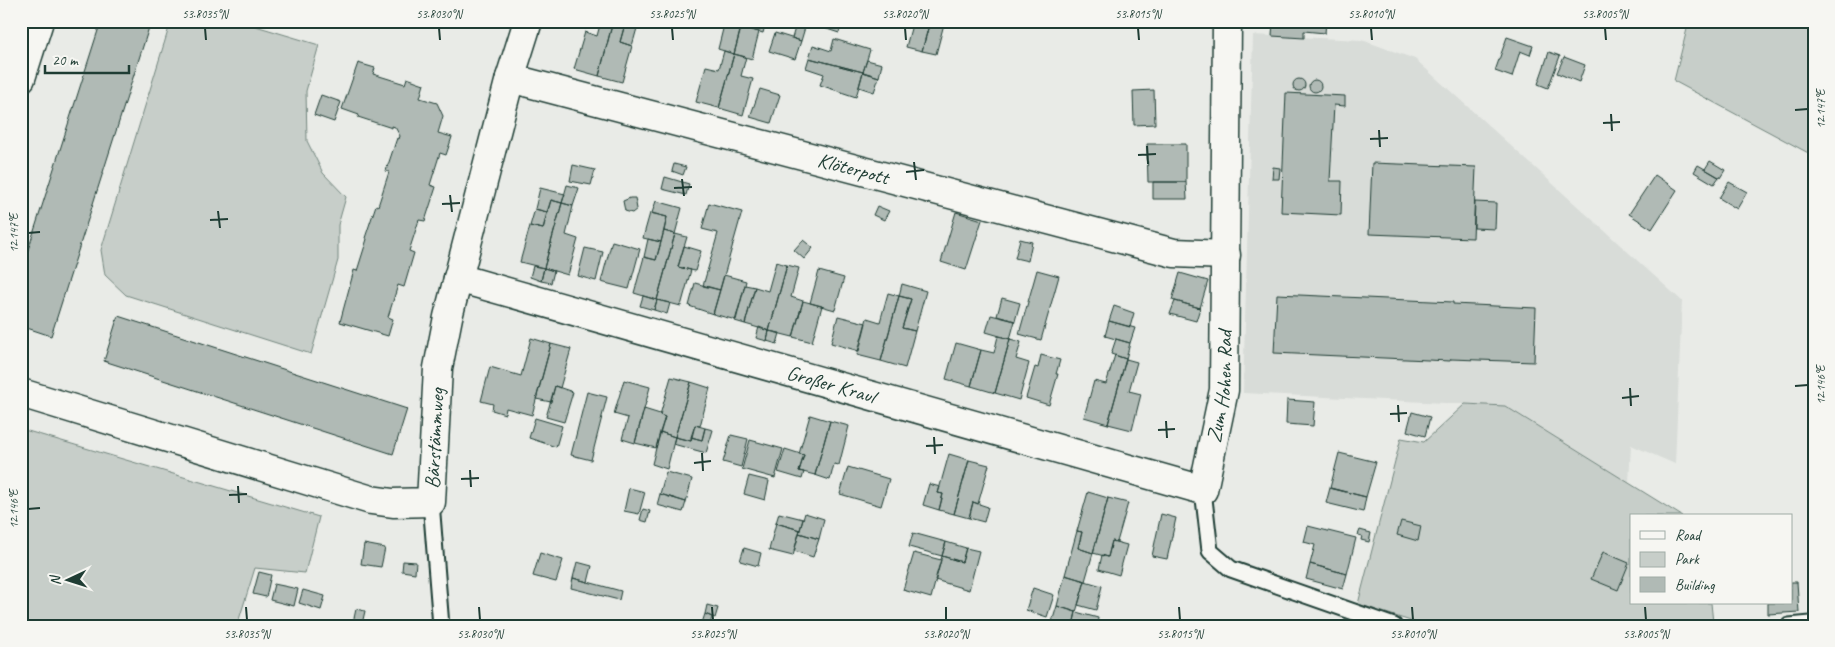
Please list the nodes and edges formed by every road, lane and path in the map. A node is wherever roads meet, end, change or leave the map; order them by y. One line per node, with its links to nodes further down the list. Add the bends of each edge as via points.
1 (39, 21): 4 (street)
2 (528, 21): 5 (street, Bärstämmweg)
3 (1227, 21): 6 (street, Zum Hohen Rad)
4 (21, 78)
5 (510, 78): 6 (street, Klöterpott, via 1174,253); 7 (street, Bärstämmweg)
6 (1226, 255): 9 (street, Zum Hohen Rad, via 1224,390)
7 (458, 278): 9 (street, Großer Kraul); 10 (street, Bärstämmweg, via 438,368)
8 (21, 393): 10 (street, Bärstämmweg, via 372,500)
9 (1203, 490): 13 (lane, Zum Hohen Rad, via 1210,551 1231,569)
10 (431, 502): 12 (lane)
11 (1812, 624): 14 (lane)
12 (441, 626)
13 (1394, 626)
14 (1789, 626)

